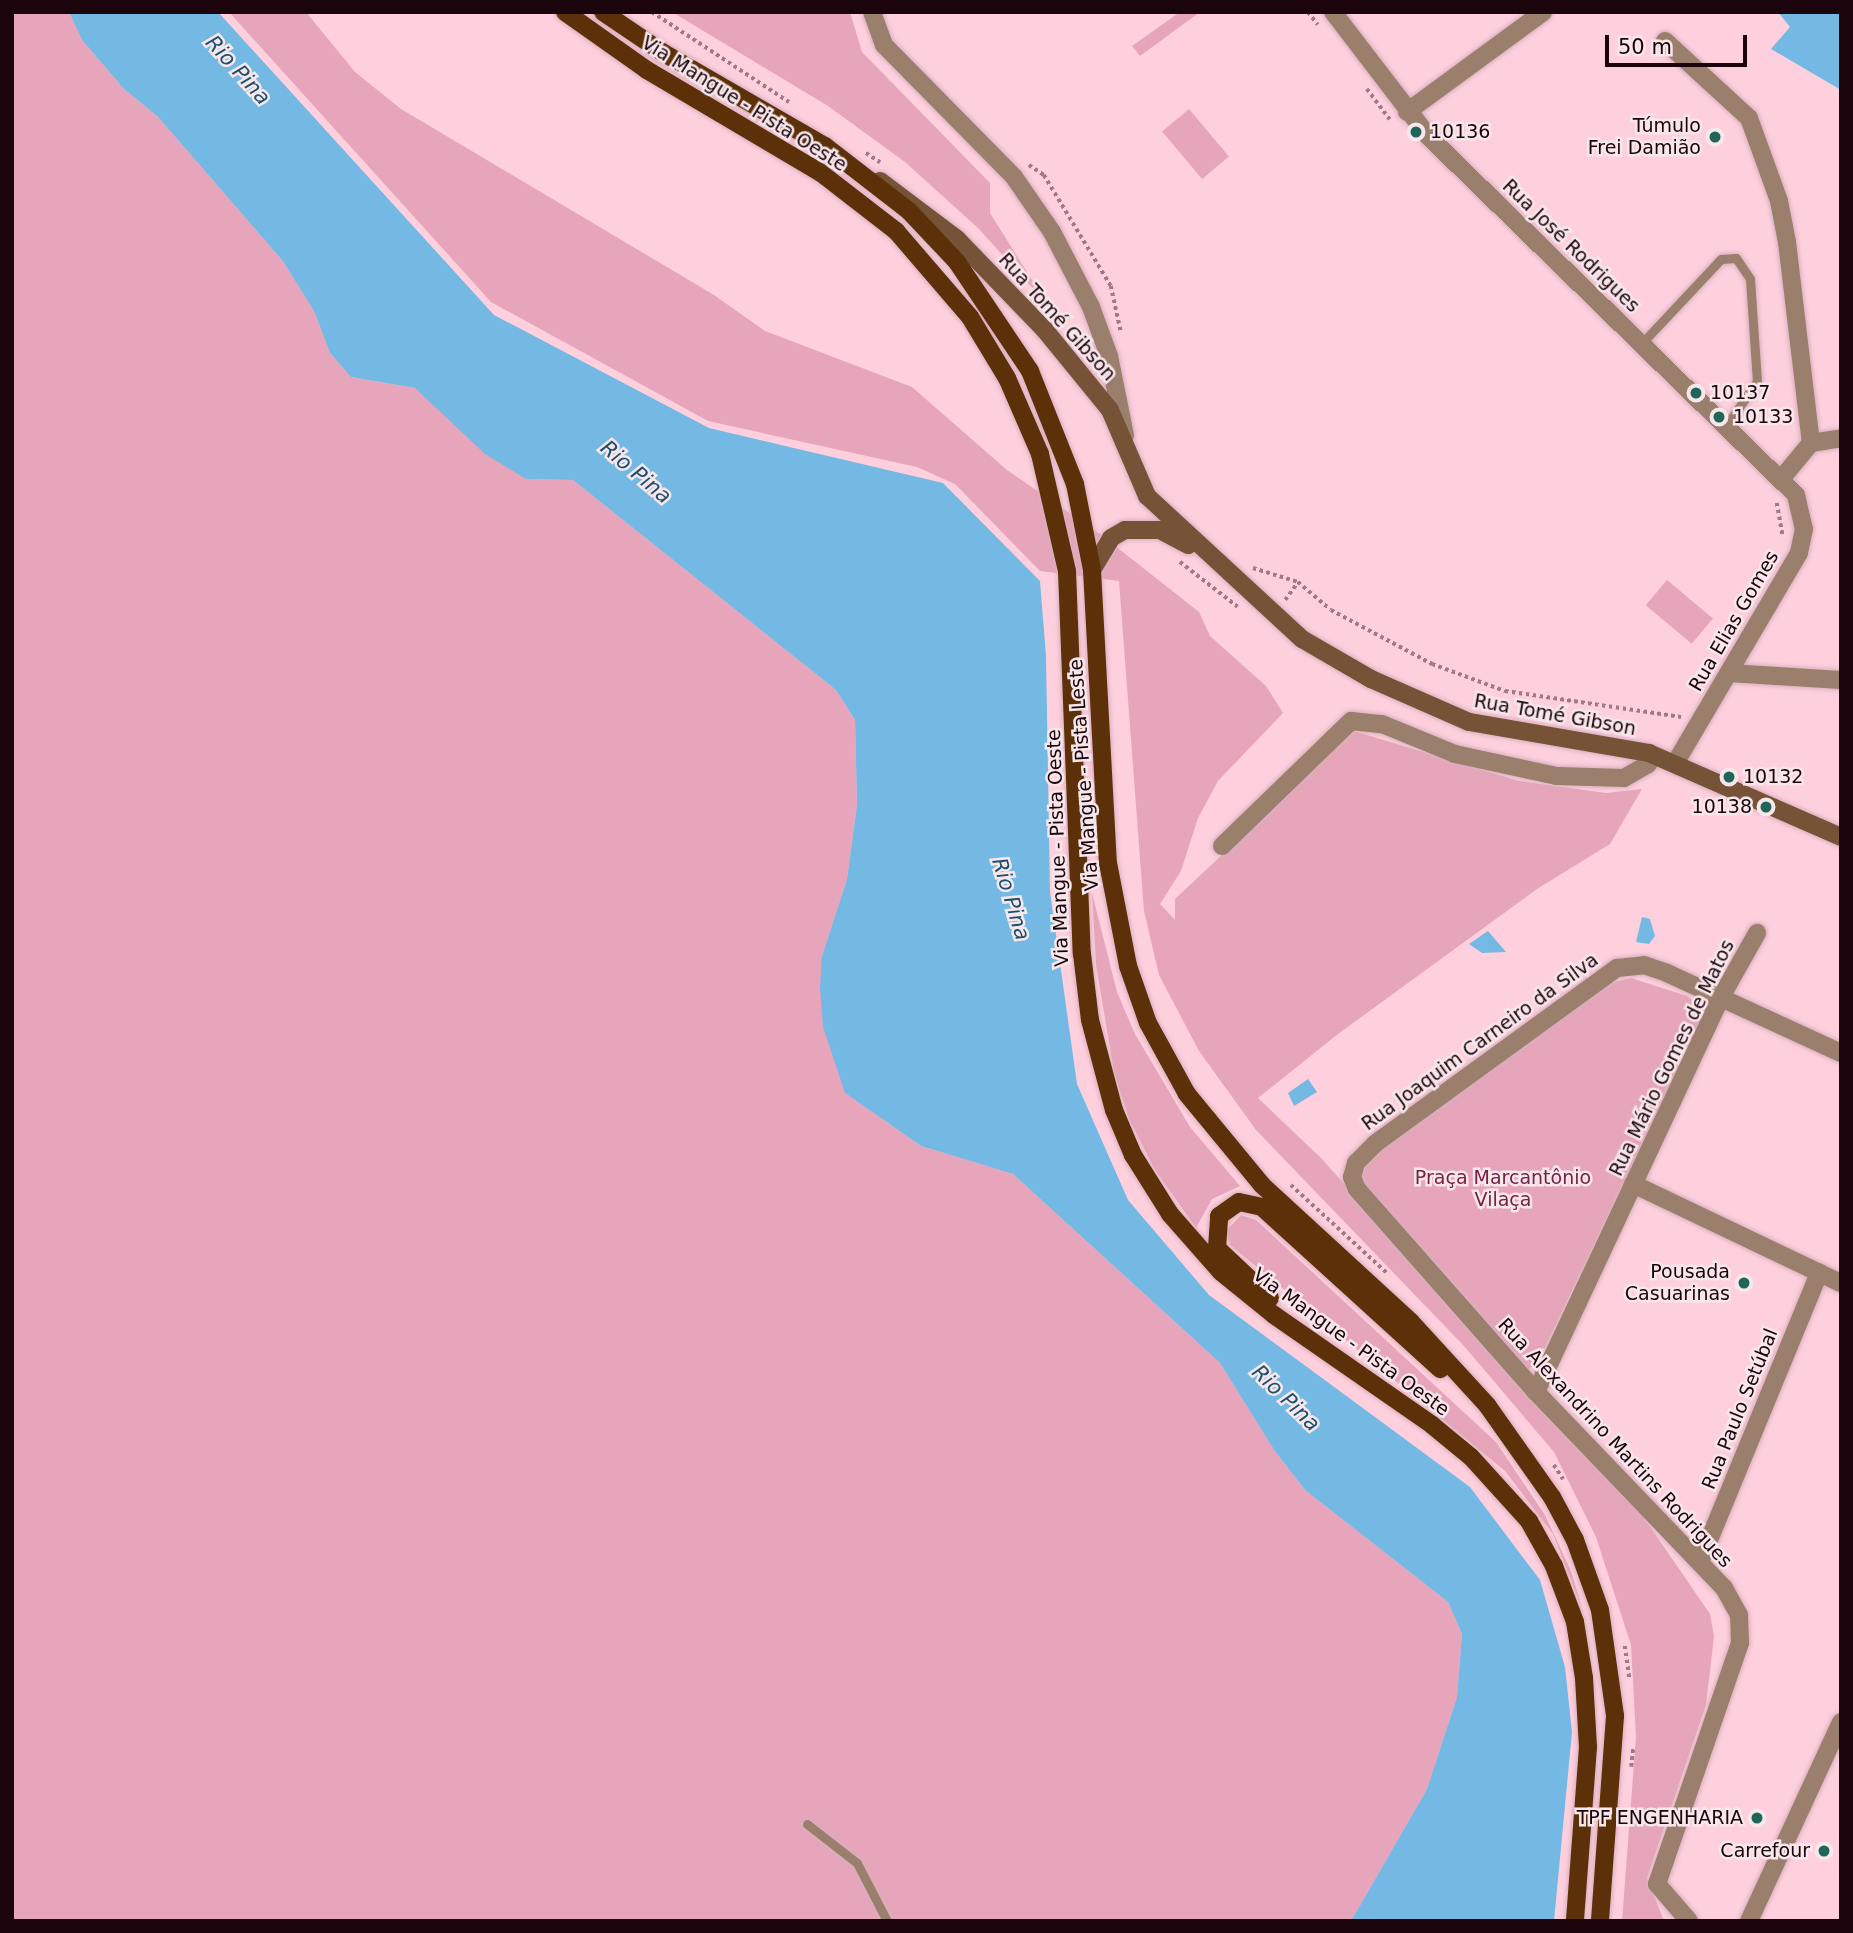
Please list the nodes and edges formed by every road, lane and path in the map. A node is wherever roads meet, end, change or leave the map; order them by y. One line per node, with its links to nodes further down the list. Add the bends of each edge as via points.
1 (565, 12): 42 (main road, Via Mangue - Pista Oeste, via 647,70 821,173 896,231 970,317 1031,430 1051,494 1070,601 1082,954 1090,1020 1114,1110 1133,1155 1185,1231 1221,1272)
2 (603, 12): 8 (main road, Via Mangue - Pista Leste, via 662,52)
3 (872, 12): 13 (street, via 884,45 1014,177 1052,232 1091,307 1109,356)
4 (1333, 12): 7 (street, Rua José Rodrigues)
5 (1543, 12): 7 (street)
6 (1665, 41): 15 (street, via 1749,118 1779,201 1787,242)
7 (1407, 112): 11 (street, Rua José Rodrigues)
8 (825, 146): 13 (street, Rua Tomé Gibson, via 900,193 957,239 1092,384); 22 (main road, Via Mangue - Pista Leste, via 909,211 957,262 1010,336 1046,404 1065,453)
9 (1024, 161): 10 (path, via 1044,175 1111,285)
10 (1122, 336)
11 (1642, 343): 12 (street, Rua José Rodrigues); 12 (lane, via 1721,259 1736,258 1749,279 1757,382)
12 (1727, 425): 16 (street, Rua José Rodrigues)
13 (1126, 438): 20 (street, Rua Tomé Gibson, via 1132,467 1147,496)
14 (1841, 438): 15 (street)
15 (1811, 443): 16 (street)
16 (1778, 485): 17 (street, Rua José Rodrigues); 18 (path)
17 (1796, 495): 26 (street, Rua Elias Gomes, via 1804,529 1799,553)
18 (1784, 541)
19 (1171, 554): 24 (path)
20 (1210, 557): 22 (street, Rua Tomé Gibson, via 1160,530 1140,527 1111,538); 25 (street, Rua Tomé Gibson)
21 (1246, 561): 23 (path, via 1256,570)
22 (1092, 570): 44 (main road, Via Mangue - Pista Leste, via 1108,863 1128,967 1148,1023 1187,1094 1262,1185 1410,1322)
23 (1298, 582): 25 (path); 28 (path, via 1331,610 1374,635 1432,664 1505,691 1676,719)
24 (1245, 612)
25 (1275, 615): 29 (street, Rua Tomé Gibson, via 1302,639 1371,679 1469,722)
26 (1728, 673): 27 (street); 30 (street, Rua Elias Gomes)
27 (1841, 680)
28 (1686, 716)
29 (1649, 752): 30 (street, Rua Tomé Gibson); 32 (street, via 1648,764 1624,778 1557,776 1455,754 1382,724 1351,721)
30 (1676, 762): 31 (street, Rua Tomé Gibson)
31 (1841, 837)
32 (1222, 846)
33 (1757, 933): 34 (street, Rua Mário Gomes de Matos)
34 (1720, 999): 35 (street, Rua Joaquim Carneiro da Silva); 36 (street, Rua Joaquim Carneiro da Silva, via 1644,965 1617,968 1376,1143 1356,1163); 38 (street, Rua Mário Gomes de Matos)
35 (1841, 1054)
36 (1352, 1177): 43 (street, Rua Alexandrino Martins Rodrigues, via 1357,1189)
37 (1281, 1178): 40 (path, via 1375,1258)
38 (1633, 1184): 39 (street); 43 (street, Rua Mário Gomes de Matos)
39 (1819, 1273): 41 (street); 45 (street, Rua Paulo Setúbal)
40 (1391, 1278)
41 (1841, 1283)
42 (1330, 1353): 44 (main road, via 1217,1248 1215,1225 1233,1204 1248,1202 1262,1207); 49 (main road, Via Mangue - Pista Oeste, via 1471,1457 1529,1521 1555,1566 1575,1622 1588,1747)
43 (1536, 1392): 45 (street, Rua Alexandrino Martins Rodrigues)
44 (1493, 1414): 50 (main road, Via Mangue - Pista Leste, via 1552,1497 1576,1541 1610,1653 1615,1716)
45 (1700, 1562): 51 (street, Rua Alexandrino Martins Rodrigues, via 1724,1588 1739,1615 1740,1643 1657,1884)
46 (1841, 1721): 52 (street)
47 (807, 1824): 48 (lane, via 857,1863)
48 (887, 1921)
49 (1575, 1921)
50 (1600, 1921)
51 (1689, 1921)
52 (1749, 1921)

